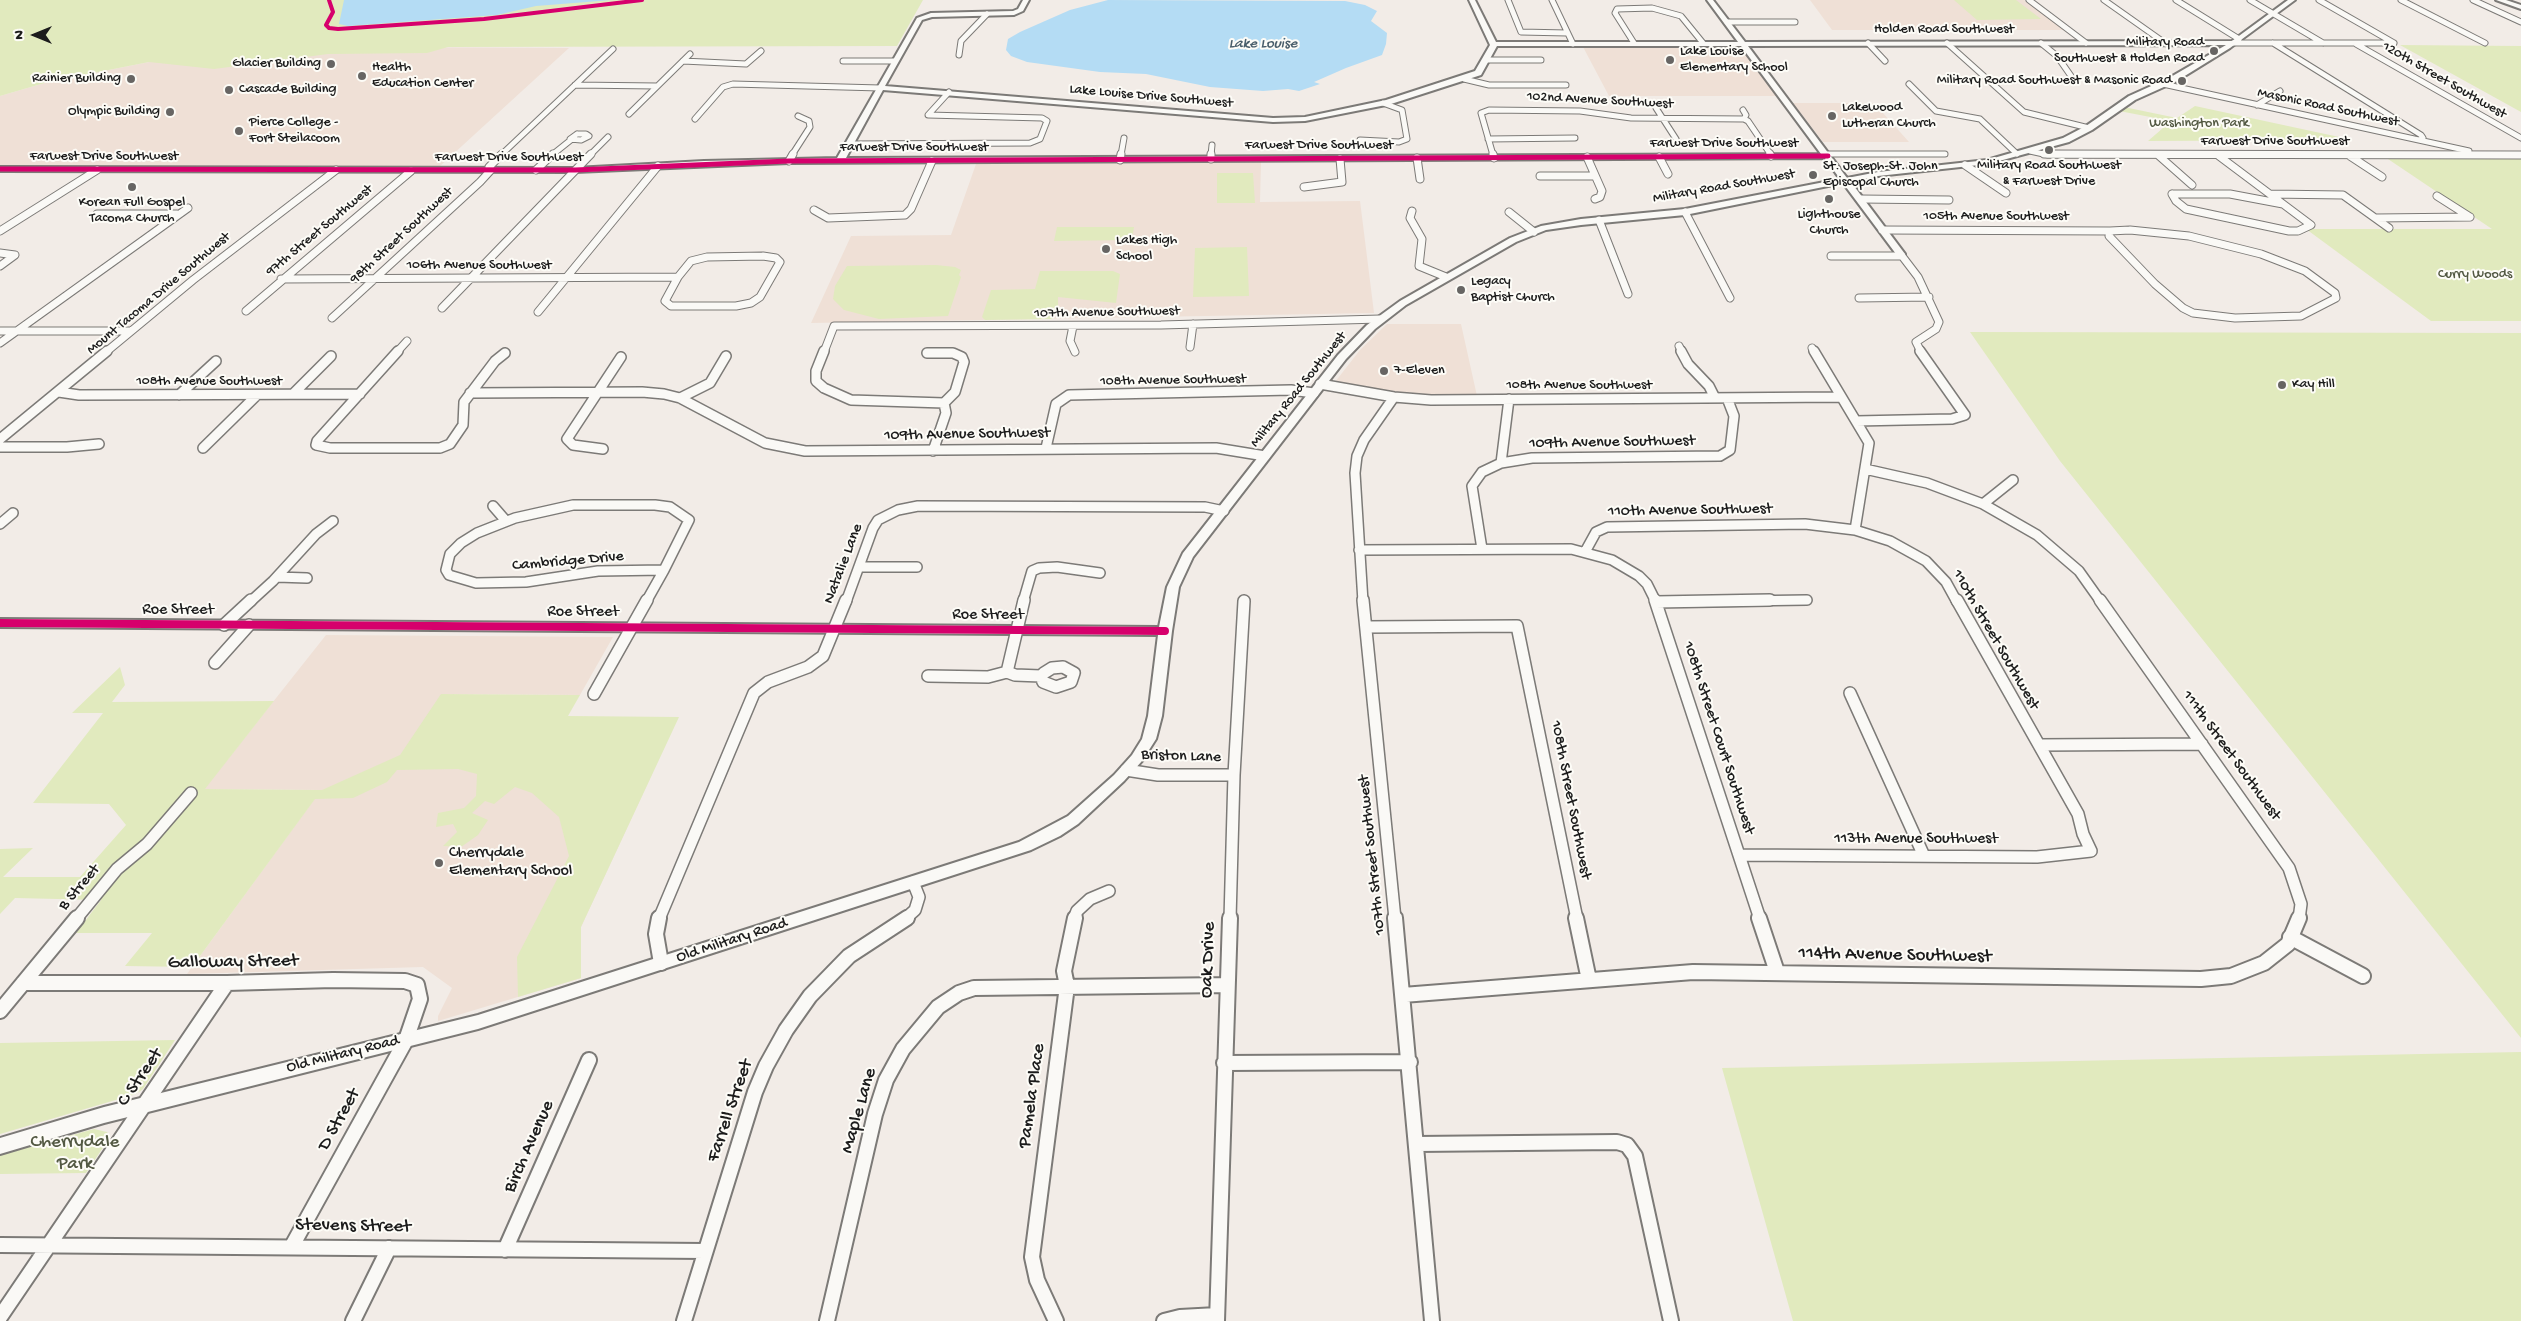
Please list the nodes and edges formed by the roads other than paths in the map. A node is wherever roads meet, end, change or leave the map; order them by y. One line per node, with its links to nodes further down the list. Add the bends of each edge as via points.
1 (1026, 0): 16 (street, via 1018,11)
2 (1472, 0): 34 (street)
3 (1508, 0): 21 (street, via 1520,31)
4 (1552, 0): 21 (street)
5 (1710, 0): 18 (street)
6 (2029, 0): 29 (street)
7 (2104, 0): 30 (street)
8 (2176, 0): 22 (street)
9 (2250, 0): 17 (street)
10 (2292, 0): 17 (street, Military Road Southwest)
11 (2319, 0): 37 (street, Holden Road Southwest, via 2394,43)
12 (2400, 0): 33 (street)
13 (2473, 0): 20 (street)
14 (2499, 0): 15 (street)
15 (2521, 7)
16 (987, 14): 42 (street, via 961,41); 46 (street, via 937,14 921,18)
17 (2274, 14): 22 (street, Military Road Southwest); 36 (street)
18 (1727, 22): 19 (street); 25 (street)
19 (1795, 22)
20 (2521, 22)
21 (1567, 33): 35 (street)
22 (2236, 41): 31 (street, Holden Road Southwest); 32 (street, Holden Road Southwest); 38 (street, Military Road Southwest)
23 (1634, 43): 24 (street, Holden Road Southwest); 24 (street, via 1615,13 1617,9 1654,8 1683,17); 35 (street, Holden Road Southwest)
24 (1703, 43): 25 (street, Holden Road Southwest)
25 (1743, 43): 26 (street, Holden Road Southwest); 83 (street)
26 (1868, 43): 27 (street, Holden Road Southwest); 47 (street)
27 (1947, 43): 28 (street, Holden Road Southwest); 68 (street, via 2024,112)
28 (2041, 43): 29 (street, Holden Road Southwest); 49 (street, via 2057,56)
29 (2086, 43): 30 (street, Holden Road Southwest)
30 (2165, 43): 31 (street, Holden Road Southwest)
31 (2209, 43): 38 (street)
32 (2273, 43): 36 (street, Holden Road Southwest); 77 (street, via 2421,135 2423,138)
33 (2485, 43)
34 (1493, 44): 35 (street, Holden Road Southwest); 43 (street, Lake Louise Drive Southwest)
35 (1573, 44)
36 (2323, 44): 37 (street, Holden Road Southwest)
37 (2356, 44): 72 (street, 120th Street Southwest)
38 (2224, 48): 52 (street, Military Road Southwest)
39 (613, 49): 53 (street, 98th Street Southwest)
40 (760, 51): 48 (street, via 748,63)
41 (690, 54): 48 (street)
42 (959, 55)
43 (1487, 60): 44 (street); 50 (street, Lake Louise Drive Southwest, via 1478,73)
44 (1541, 60)
45 (843, 61): 46 (street)
46 (895, 61): 56 (street)
47 (1884, 61)
48 (683, 62): 55 (street)
49 (2071, 76)
50 (1464, 79): 54 (street, via 1489,85); 59 (street, Lake Louise Drive Southwest)
51 (1909, 84): 82 (street, via 1936,111 1980,119)
52 (2162, 84): 60 (street, Masonic Road Southwest); 68 (street, Military Road Southwest, via 2125,102)
53 (575, 85): 55 (street); 105 (street, 98th Street Southwest, via 489,167)
54 (1566, 85)
55 (657, 86): 63 (street)
56 (880, 88): 58 (street, Lake Louise Drive Southwest); 66 (street, via 729,84); 78 (street)
57 (2280, 91): 60 (street)
58 (949, 92): 59 (street, Lake Louise Drive Southwest, via 1280,120 1322,116); 78 (street, via 928,116 1043,118 1046,125 1038,142)
59 (1383, 103): 76 (street, via 1402,110 1408,138 1404,141)
60 (2257, 105): 77 (street, Masonic Road Southwest)
61 (1656, 108): 65 (street)
62 (1743, 110): 67 (street)
63 (629, 114)
64 (798, 116): 97 (street, via 808,121 810,127)
65 (1662, 118): 67 (street, 102nd Avenue Southwest); 74 (street, 102nd Avenue Southwest, via 1617,117 1580,111 1484,110 1481,113); 75 (street)
66 (695, 119)
67 (1744, 119): 88 (street)
68 (2089, 128): 80 (street, Military Road Southwest, via 2066,140)
69 (608, 137): 107 (street)
70 (1124, 138): 96 (street)
71 (1575, 138): 74 (street)
72 (2521, 138)
73 (572, 139): 106 (street, Farwest Drive Southwest)
74 (1488, 139): 93 (street)
75 (1676, 139)
76 (1360, 140)
77 (2419, 140): 85 (street, Masonic Road Southwest)
78 (850, 144): 98 (street)
79 (1212, 145): 94 (street)
80 (2030, 151): 82 (street, Military Road Southwest); 84 (street, Farwest Drive Southwest)
81 (1945, 154): 83 (street, Farwest Drive Southwest)
82 (2017, 154): 100 (street, Military Road Southwest)
83 (1828, 155): 88 (street, Farwest Drive Southwest); 114 (street)
84 (2158, 155): 89 (street, Farwest Drive Southwest); 115 (street)
85 (2488, 155): 86 (street, Farwest Drive Southwest); 90 (street, Farwest Drive Southwest)
86 (2521, 155)
87 (1659, 156): 88 (street, Farwest Drive Southwest); 91 (street, Farwest Drive Southwest); 109 (street)
88 (1771, 156)
89 (2219, 156): 90 (street, Farwest Drive Southwest); 118 (street)
90 (2350, 156): 112 (street)
91 (1587, 157): 93 (street, Farwest Drive Southwest); 111 (street)
92 (1417, 158): 93 (street, Farwest Drive Southwest); 95 (street, Farwest Drive Southwest); 113 (street)
93 (1494, 158)
94 (1211, 159): 95 (street, Farwest Drive Southwest); 96 (street, Farwest Drive Southwest)
95 (1340, 159): 116 (street, via 1342,182)
96 (1120, 160): 99 (street, Farwest Drive Southwest)
97 (789, 161): 98 (street, Farwest Drive Southwest); 101 (street, Farwest Drive Southwest)
98 (840, 161): 99 (street, Farwest Drive Southwest)
99 (932, 161): 125 (street, via 911,209 902,216 828,218)
100 (1965, 165): 114 (street, Military Road Southwest); 117 (street)
101 (658, 166): 107 (street, Farwest Drive Southwest); 145 (street)
102 (0, 169): 103 (street, Farwest Drive Southwest)
103 (97, 170): 104 (street, Farwest Drive Southwest); 135 (street)
104 (336, 170): 108 (street, Farwest Drive Southwest); 161 (street, Mount Tacoma Drive Southwest)
105 (491, 170): 106 (street, Farwest Drive Southwest); 108 (street, Farwest Drive Southwest); 147 (street, 98th Street Southwest)
106 (536, 170): 107 (street, Farwest Drive Southwest)
107 (575, 170): 144 (street)
108 (411, 171): 146 (street, 97th Street Southwest)
109 (1668, 174)
110 (1540, 176): 111 (street)
111 (1595, 176): 120 (street, via 1602,194)
112 (2382, 177)
113 (1420, 179)
114 (1847, 180): 121 (street); 128 (street, Military Road Southwest)
115 (2192, 185)
116 (1304, 187)
117 (2006, 193)
118 (2270, 194): 123 (street); 131 (street, via 2343,195)
119 (2438, 196): 131 (street, via 2470,217)
120 (1595, 199)
121 (1860, 200): 122 (street); 134 (street)
122 (1949, 200)
123 (2283, 204): 123 (street, via 2312,225 2294,231 2195,212 2186,209 2172,194 2230,194)
124 (188, 208): 130 (street)
125 (814, 210)
126 (1412, 211): 143 (street, via 1410,218 1422,239 1419,266)
127 (1509, 212): 137 (street)
128 (1685, 212): 132 (street, Military Road Southwest); 150 (street)
129 (97, 214): 130 (street)
130 (177, 214): 160 (street)
131 (2376, 218): 133 (street)
132 (1599, 220): 137 (street, Military Road Southwest); 148 (street)
133 (2389, 228)
134 (1882, 230): 136 (street, 105th Avenue Southwest); 140 (street)
135 (0, 231)
136 (2110, 231): 136 (street, 105th Avenue Southwest, via 2177,234 2239,248 2300,268 2335,293 2336,298 2301,316 2234,318 2193,314 2155,284 2110,238)
137 (1534, 232): 143 (street, Military Road Southwest)
138 (0, 253): 141 (street, via 15,254)
139 (1831, 256): 140 (street)
140 (1902, 256): 149 (street)
141 (0, 266)
142 (678, 277): 142 (street, via 665,298 667,304 736,306 760,297 780,262 764,256 696,259 688,263); 145 (street, 106th Avenue Southwest)
143 (1446, 277): 156 (street, Military Road Southwest)
144 (472, 278): 145 (street, 106th Avenue Southwest); 147 (street, 106th Avenue Southwest); 152 (street)
145 (565, 278): 154 (street)
146 (281, 279): 147 (street, 106th Avenue Southwest); 153 (street, 97th Street Southwest)
147 (377, 279): 155 (street, 98th Street Southwest)
148 (1628, 294)
149 (1929, 297): 151 (street); 189 (street, via 1939,325 1916,342 1917,347 1965,415 1961,418)
150 (1730, 298)
151 (1859, 298)
152 (442, 308)
153 (246, 311)
154 (538, 312)
155 (332, 318)
156 (1380, 320): 157 (street, 107th Avenue Southwest); 174 (street, Military Road Southwest, via 1354,344)
157 (1193, 324): 158 (street, 107th Avenue Southwest); 165 (street)
158 (1073, 326): 167 (street, via 1070,341); 188 (street, 107th Avenue Southwest, via 834,326 816,371 816,381 824,388 851,400)
159 (0, 331): 160 (street)
160 (16, 331): 161 (street); 163 (street)
161 (130, 331): 175 (street, Mount Tacoma Drive Southwest)
162 (407, 341): 179 (street)
163 (0, 342)
164 (1679, 346): 185 (street, via 1688,364 1709,386)
165 (1190, 347)
166 (1812, 348): 183 (street)
167 (1075, 352)
168 (927, 353): 188 (street, via 953,353 963,358 955,392)
169 (505, 354): 177 (street, via 495,361)
170 (331, 356): 178 (street)
171 (726, 356): 184 (street, via 710,383)
172 (621, 357): 176 (street)
173 (216, 361): 180 (street)
174 (1317, 389): 182 (street, 108th Avenue Southwest); 195 (street, 108th Avenue Southwest, via 1079,394 1063,398 1056,404); 197 (street, Military Road Southwest)
175 (59, 392): 180 (street, 108th Avenue Southwest); 190 (street, Mount Tacoma Drive Southwest)
176 (597, 392): 177 (street); 184 (street, via 648,392); 194 (street, via 567,439 577,446)
177 (470, 393): 179 (street, via 463,406 461,429 452,443 446,446 330,448 316,445 317,440)
178 (293, 394): 179 (street, 108th Avenue Southwest); 181 (street, 108th Avenue Southwest)
179 (360, 394)
180 (179, 395): 181 (street, 108th Avenue Southwest)
181 (257, 395): 193 (street)
182 (1394, 397): 187 (street, 108th Avenue Southwest); 211 (street, 107th Street Southwest, via 1364,440 1356,461)
183 (1840, 397): 186 (street, 108th Avenue Southwest); 189 (street)
184 (680, 398): 196 (street, 109th Avenue Southwest, via 749,435 786,448 805,451)
185 (1715, 398): 186 (street, 108th Avenue Southwest); 187 (street, 108th Avenue Southwest)
186 (1727, 398): 198 (street, 109th Avenue Southwest, via 1734,416 1730,450 1724,454 1532,458)
187 (1508, 399): 198 (street)
188 (944, 403): 196 (street, via 946,413)
189 (1856, 421): 199 (street, via 1869,443)
190 (0, 439)
191 (99, 444): 192 (street)
192 (0, 447)
193 (203, 448)
194 (603, 448)
195 (1046, 448): 196 (street, 109th Avenue Southwest); 197 (street, 109th Avenue Southwest, via 1216,448)
196 (933, 451)
197 (1265, 456): 200 (street, Military Road Southwest)
198 (1501, 463): 210 (street, via 1482,472 1472,486)
199 (1866, 469): 202 (street, via 1927,483); 209 (street)
200 (1246, 479): 204 (street, Old Military Road)
201 (2012, 480): 202 (street)
202 (1983, 504): 236 (street, 111th Street Southwest, via 2049,543 2079,571)
203 (493, 506): 207 (street)
204 (1224, 511): 213 (street, Natalie Lane, via 1196,507 904,508 876,523); 229 (street, Old Military Road, via 1179,571)
205 (13, 513): 208 (street)
206 (333, 521): 217 (street, via 316,534)
207 (506, 521): 215 (street, Cambridge Drive, via 573,505 667,506 689,520); 215 (street, Cambridge Drive, via 477,533 454,549 447,561 449,574 476,583 526,582 598,572)
208 (0, 524)
209 (1855, 530): 212 (street, 110th Avenue Southwest, via 1810,524 1610,526 1596,532); 237 (street, 110th Street Southwest, via 1898,544 1938,571)
210 (1482, 549): 211 (street); 212 (street, via 1556,548)
211 (1359, 550): 226 (street, 107th Street Southwest)
212 (1585, 552): 221 (street, 108th Street Court Southwest, via 1630,569 1647,584)
213 (860, 567): 214 (street); 227 (street, Natalie Lane)
214 (916, 567)
215 (664, 570): 225 (street, Cambridge Drive)
216 (1100, 573): 228 (street, via 1073,568 1035,569 1029,575)
217 (277, 577): 218 (street); 223 (street)
218 (307, 578)
219 (1807, 600): 221 (street)
220 (1244, 601): 239 (street, Oak Drive)
221 (1656, 602): 242 (street, 108th Street Court Southwest)
222 (0, 623): 223 (street, Roe Street)
223 (224, 625): 224 (street, Roe Street)
224 (249, 625): 225 (street, Roe Street); 230 (street)
225 (631, 627): 227 (street, Roe Street); 235 (street)
226 (1366, 627): 250 (street, 108th Street Southwest, via 1517,626); 255 (street, 107th Street Southwest)
227 (835, 629): 228 (street, Roe Street); 247 (street, Natalie Lane, via 823,656 817,661 768,682 754,694 659,918 656,934)
228 (1015, 630): 229 (street, Roe Street); 231 (street)
229 (1165, 632): 238 (street, Old Military Road, via 1149,739)
230 (215, 663)
231 (1007, 672): 232 (street, via 988,677); 233 (street)
232 (928, 676)
233 (1042, 676)
234 (1850, 693): 243 (street)
235 (594, 694)
236 (2202, 744): 237 (street); 246 (street, 111th Street Southwest, via 2294,877 2301,904 2299,920)
237 (2040, 745): 241 (street, 110th Street Southwest, via 2078,814)
238 (1126, 770): 239 (street, Briston Lane, via 1158,776); 244 (street, Old Military Road, via 1073,820 1054,832 1025,846)
239 (1234, 775): 253 (street, Oak Drive)
240 (190, 793): 251 (street, B Street, via 148,844 117,869)
241 (2091, 851): 243 (street, 113th Avenue Southwest, via 2037,857)
242 (1740, 855): 243 (street, 113th Avenue Southwest); 248 (street, 108th Street Court Southwest)
243 (1924, 856)
244 (913, 882): 247 (street, Old Military Road); 270 (street, Farrell Street, via 919,897 915,910 849,956 810,996 786,1030 755,1092)
245 (1109, 891): 254 (street, Pamela Place, via 1090,899 1078,912 1067,950 1064,971)
246 (2290, 938): 248 (street, 114th Avenue Southwest, via 2288,944 2264,963 2231,976 2200,979); 249 (street)
247 (662, 964): 258 (street, Old Military Road, via 478,1022)
248 (1777, 972): 250 (street, 114th Avenue Southwest, via 1693,972)
249 (2362, 976)
250 (1589, 980): 255 (street, 114th Avenue Southwest)
251 (23, 983): 252 (street, Galloway Street); 257 (street, B Street)
252 (226, 983): 256 (street, Galloway Street, via 405,981 417,985 420,999); 262 (street, C Street)
253 (1226, 985): 254 (street, Maple Lane); 261 (street, Oak Drive)
254 (1067, 986): 275 (street, Maple Lane, via 974,988 959,993 933,1012 903,1049 886,1080 876,1114); 276 (street, Pamela Place, via 1032,1251 1037,1280)
255 (1404, 995): 260 (street, 107th Street Southwest)
256 (417, 1010): 258 (street, D Street)
257 (0, 1011)
258 (406, 1040): 262 (street, Old Military Road); 267 (street, D Street)
259 (589, 1060): 269 (street, Birch Avenue)
260 (1410, 1062): 261 (street); 263 (street, 107th Street Southwest)
261 (1224, 1063): 272 (street, Oak Drive)
262 (146, 1105): 264 (street, Old Military Road); 266 (street, C Street)
263 (1417, 1144): 278 (street, 107th Street Southwest); 279 (street, via 1617,1142 1627,1145 1635,1156)
264 (0, 1146)
265 (0, 1245): 266 (street, Stevens Street)
266 (48, 1246): 267 (street, Stevens Street); 271 (street, C Street)
267 (292, 1246): 268 (street, Stevens Street)
268 (390, 1248): 269 (street, Stevens Street); 273 (street)
269 (505, 1250): 270 (street, Stevens Street)
270 (705, 1251): 274 (street, Farrell Street)
271 (0, 1317)
272 (1217, 1318): 277 (street, via 1180,1317)
273 (353, 1321)
274 (684, 1321)
275 (827, 1321)
276 (1056, 1321)
277 (1164, 1321)
278 (1432, 1321)
279 (1671, 1321)

